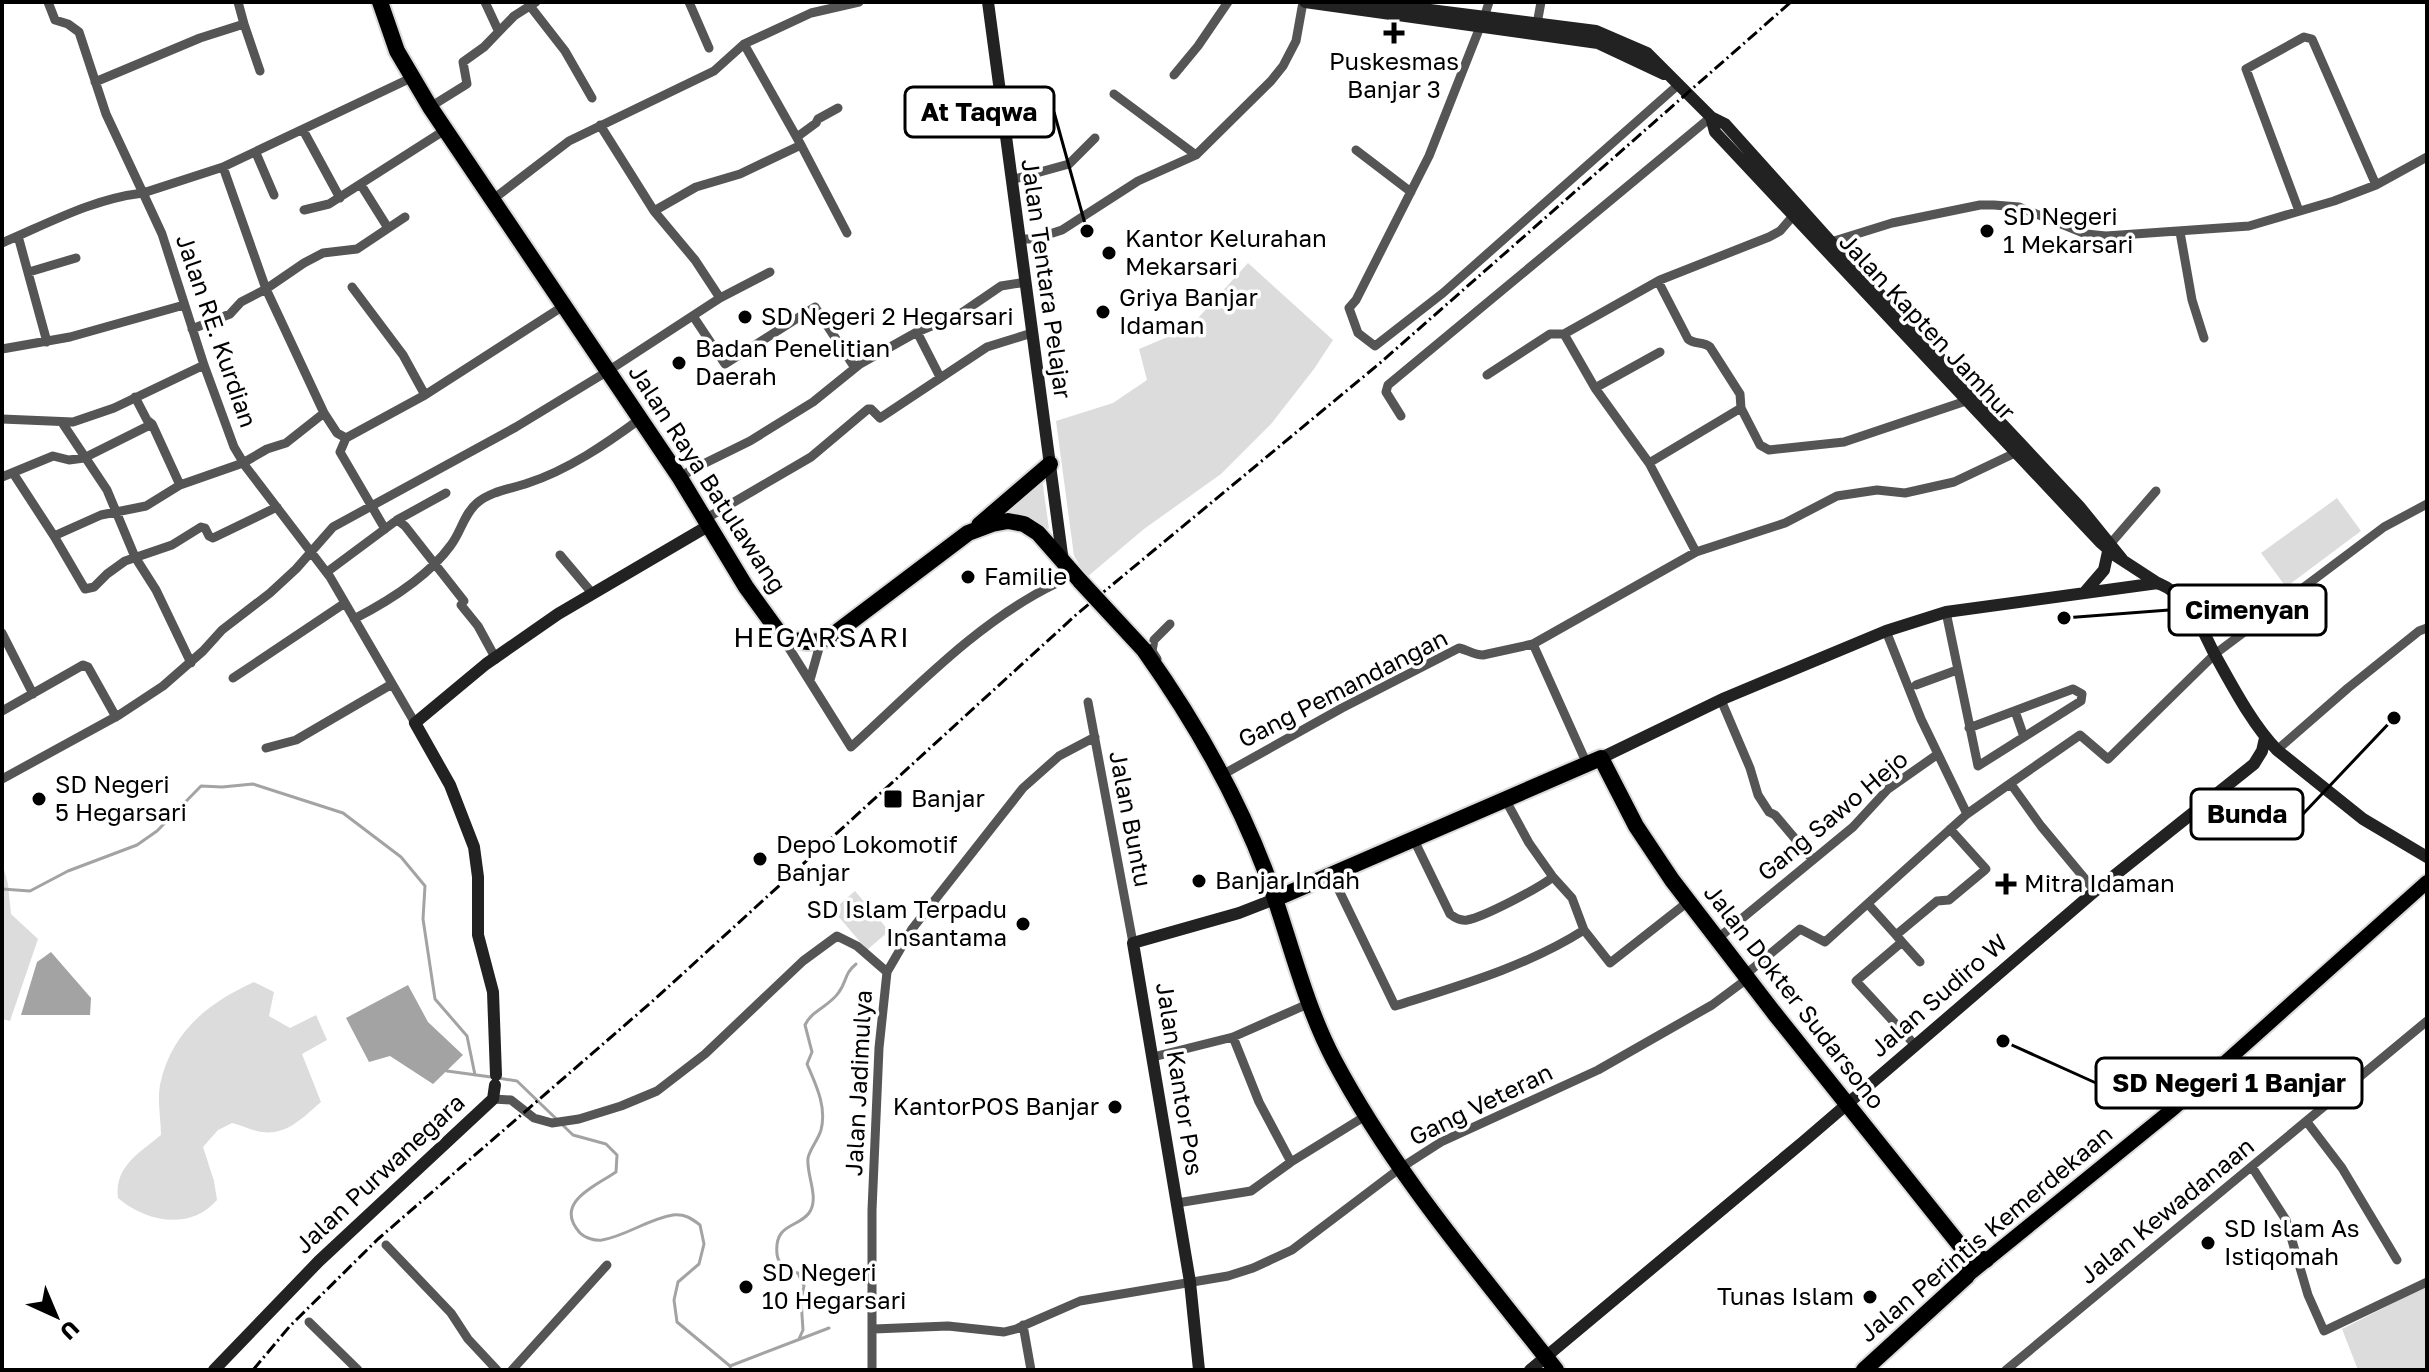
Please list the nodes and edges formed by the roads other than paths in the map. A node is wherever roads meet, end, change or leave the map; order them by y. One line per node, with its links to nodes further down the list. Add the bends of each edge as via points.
1 (48, 2): 24 (street, Jalan RE. Kurdian, via 55,20 79,32)
2 (238, 2): 15 (street)
3 (380, 2): 23 (highway, Jalan Raya Batulawang)
4 (485, 2): 17 (street)
5 (689, 2): 19 (street)
6 (859, 2): 18 (street, via 811,13)
7 (988, 2): 42 (street, Jalan Tentara Pelajar)
8 (1228, 2): 21 (street)
9 (1304, 2): 14 (street, Jalan Kapten Jamhur); 38 (street, via 1296,41 1283,66)
10 (1367, 2): 14 (street, Jalan Kapten Jamhur)
11 (1489, 2): 14 (street)
12 (1541, 2): 16 (street)
13 (533, 4): 17 (street); 27 (street)
14 (1482, 22): 16 (street, Jalan Kapten Jamhur); 22 (street, Jalan Kapten Jamhur, via 1598,43); 45 (street)
15 (244, 24): 20 (street); 24 (street)
16 (1537, 24): 22 (street, Jalan Kapten Jamhur, via 1617,39 1647,53)
17 (498, 30): 28 (street, via 463,62 467,84)
18 (744, 44): 31 (street, via 714,71); 35 (street)
19 (709, 48)
20 (260, 71)
21 (1174, 75)
22 (1667, 75): 25 (street, Jalan Kapten Jamhur)
23 (411, 78): 28 (highway, Jalan Raya Batulawang); 32 (street)
24 (95, 82): 46 (street, Jalan RE. Kurdian)
25 (1678, 85): 30 (street, Jalan Kapten Jamhur); 45 (street, via 1443,293 1375,346 1358,333 1349,308)
26 (1114, 94): 38 (street)
27 (592, 98)
28 (430, 107): 33 (highway, Jalan Raya Batulawang)
29 (838, 108): 35 (street, via 818,119)
30 (1711, 117): 41 (street, Jalan Kapten Jamhur, via 1725,124); 93 (street, via 1388,385 1386,392)
31 (600, 125): 49 (street, via 551,153); 51 (street)
32 (303, 130): 37 (street); 48 (street)
33 (445, 130): 43 (street); 49 (highway, Jalan Raya Batulawang)
34 (1095, 138): 42 (street, via 1069,164)
35 (799, 141): 51 (street, via 740,174 696,187); 57 (street)
36 (1356, 150): 45 (street)
37 (256, 153): 40 (street); 47 (street)
38 (1196, 155): 59 (street, via 1138,181 1062,230)
39 (2427, 157): 44 (street)
40 (223, 167): 46 (street); 68 (street)
41 (1759, 170): 53 (street, Jalan Kapten Jamhur); 61 (street, Jalan Kapten Jamhur)
42 (1011, 180): 59 (street, Jalan Tentara Pelajar)
43 (361, 185): 48 (street); 55 (street)
44 (2376, 185): 52 (street); 52 (street, via 2309,37 2304,37 2248,66 2247,73)
45 (1411, 192)
46 (143, 193): 58 (street, via 75,210); 70 (street, Jalan RE. Kurdian)
47 (274, 195)
48 (340, 198): 50 (street)
49 (492, 200): 71 (highway, Jalan Raya Batulawang)
50 (304, 210)
51 (654, 211): 69 (street)
52 (2299, 211): 56 (street, via 2249,226)
53 (1793, 216): 61 (street, Jalan Kapten Jamhur); 65 (street, via 1769,237)
54 (405, 217): 55 (street)
55 (388, 228): 68 (street, via 357,249 323,253)
56 (2180, 232): 61 (street, via 2086,234 2019,207 1994,205 1892,223); 77 (street)
57 (847, 233)
58 (18, 236): 60 (street); 63 (street)
59 (1019, 239): 66 (street, Jalan Tentara Pelajar)
60 (2, 243)
61 (1828, 246): 79 (street, Jalan Kapten Jamhur)
62 (76, 258): 63 (street)
63 (29, 272): 78 (street)
64 (770, 272): 69 (street)
65 (1658, 281): 76 (street); 91 (street, via 1688,339 1710,347 1740,394)
66 (1026, 282): 74 (street, via 1001,286 960,314); 75 (street, Jalan Tentara Pelajar)
67 (352, 287): 88 (street, via 403,355)
68 (266, 289): 73 (street, via 224,317); 92 (street)
69 (720, 298): 72 (street)
70 (184, 305): 73 (street, Jalan RE. Kurdian); 78 (street)
71 (565, 305): 84 (highway, Jalan Raya Batulawang); 88 (street)
72 (693, 316): 83 (street, via 725,364 815,307); 84 (street)
73 (192, 329): 82 (street, Jalan RE. Kurdian)
74 (917, 332): 83 (street); 86 (street)
75 (1032, 333): 86 (street, via 987,347); 103 (street, Jalan Tentara Pelajar)
76 (1564, 334): 85 (street, via 1550,334); 87 (street)
77 (2204, 338)
78 (47, 342): 80 (street)
79 (1924, 347): 90 (street, Jalan Kapten Jamhur); 119 (street, Jalan Kapten Jamhur)
80 (2, 349)
81 (1660, 352): 87 (street)
82 (204, 365): 89 (street); 101 (street, Jalan RE. Kurdian)
83 (855, 368): 106 (street, via 813,402)
84 (608, 371): 95 (highway, Jalan Raya Batulawang); 111 (street)
85 (1487, 375)
86 (940, 377): 115 (street, via 880,418 868,409 811,457)
87 (1595, 388): 102 (street)
88 (425, 395): 98 (street)
89 (135, 397): 96 (street); 97 (street)
90 (1966, 401): 91 (street, via 1844,442 1769,450 1760,445); 99 (street, Jalan Kapten Jamhur)
91 (1741, 408): 102 (street)
92 (324, 413): 98 (street); 101 (street, via 286,443)
93 (1401, 416)
94 (2, 419): 96 (street)
95 (640, 419): 106 (highway, Jalan Raya Batulawang); 125 (street, via 565,466 478,501)
96 (63, 424): 100 (street)
97 (152, 424): 100 (street); 107 (street)
98 (346, 438): 111 (street, via 340,452)
99 (2015, 453): 119 (street, Jalan Kapten Jamhur); 120 (street, Gang Pemandangan, via 1954,482 1905,493 1877,490 1837,496 1785,523)
100 (84, 458): 104 (street, via 53,456); 113 (street)
101 (243, 463): 107 (street); 112 (street, Jalan RE. Kurdian)
102 (1649, 463): 120 (street)
103 (1050, 464): 117 (highway); 124 (street, Jalan Tentara Pelajar)
104 (13, 473): 105 (street); 118 (street)
105 (2, 477)
106 (680, 478): 115 (highway, Jalan Raya Batulawang)
107 (180, 485): 113 (street, via 146,506)
108 (2156, 491): 119 (street)
109 (446, 493): 114 (street)
110 (2427, 504): 141 (street, via 2384,527)
111 (371, 505): 116 (street); 121 (street, via 333,527)
112 (277, 507): 121 (street, Jalan RE. Kurdian); 123 (street, via 221,536 209,536 201,527 172,545)
113 (115, 511): 118 (street); 123 (street)
114 (397, 520): 116 (street); 125 (street)
115 (707, 522): 130 (street); 138 (highway, Jalan Raya Batulawang)
116 (385, 529): 126 (street)
117 (968, 533): 124 (highway, via 1008,521 1024,524); 139 (highway)
118 (54, 536): 123 (street, via 85,589)
119 (2110, 544): 128 (street, Jalan Kapten Jamhur, via 2122,559); 129 (street, via 2104,570)
120 (1696, 552): 140 (street, Gang Pemandangan)
121 (312, 553): 126 (street, Jalan RE. Kurdian); 143 (street)
122 (560, 555): 130 (street)
123 (135, 557): 143 (street)
124 (1063, 562): 165 (highway, bridge, via 1144,650)
125 (435, 563): 133 (street); 142 (street)
126 (327, 572): 131 (street, Jalan RE. Kurdian)
127 (1055, 584): 146 (street, via 990,625 851,747)
128 (2159, 584): 129 (street); 141 (street, Jalan Kapten Jamhur, via 2199,618)
129 (2085, 592): 132 (street)
130 (592, 593): 142 (street)
131 (345, 603): 133 (street, Jalan RE. Kurdian); 145 (street)
132 (1946, 612): 136 (street); 144 (street)
133 (354, 619): 147 (street, Jalan RE. Kurdian)
134 (1170, 624): 165 (street, via 1154,640 1152,651 1211,741)
135 (2427, 628): 162 (street, via 2348,688)
136 (1886, 631): 150 (street); 161 (street)
137 (2, 633): 149 (street)
138 (780, 634): 139 (highway, via 800,642); 146 (street)
139 (821, 641): 146 (street)
140 (1533, 644): 163 (street); 165 (street, Gang Pemandangan, via 1483,655 1459,648)
141 (2215, 654): 159 (street, Jalan Kapten Jamhur); 167 (street, via 2108,759 2080,735)
142 (496, 659): 155 (street)
143 (191, 663): 154 (street)
144 (1957, 670): 148 (street); 156 (street)
145 (233, 678)
146 (810, 680)
147 (392, 684): 155 (street, Jalan RE. Kurdian); 160 (street, via 296,740)
148 (1916, 685)
149 (33, 694): 152 (street); 154 (street, via 83,665)
150 (1721, 700): 163 (street); 173 (street, via 1758,795)
151 (1088, 702): 157 (street, Jalan Buntu)
152 (2, 711)
153 (2015, 711): 156 (street); 158 (street); 158 (street, via 2073,689 2082,694 2081,701)
154 (116, 717): 166 (street)
155 (415, 723): 193 (street, Jalan Purwanegara, via 450,785 474,847 478,935 493,992)
156 (1969, 728): 158 (street, via 1978,766)
157 (1095, 737): 184 (street, Jalan Buntu); 186 (street, Jalan Jadimulya, via 1059,756 1023,788 912,929)
158 (2024, 737)
159 (2265, 738): 162 (street, Jalan Kapten Jamhur); 164 (street)
160 (266, 748)
161 (1938, 754): 169 (street); 173 (street, Gang Sawo Hejo, via 1888,789)
162 (2281, 754): 164 (street); 172 (street, Jalan Kapten Jamhur, via 2363,819)
163 (1594, 761): 168 (highway); 179 (highway, Jalan Dokter Sudarsono)
164 (2254, 764): 177 (street, Jalan Sudiro W)
165 (1220, 772): 178 (highway)
166 (2, 779)
167 (2008, 785): 169 (street); 177 (street)
168 (1505, 799): 171 (highway); 175 (street)
169 (1967, 814): 170 (street)
170 (1950, 829): 180 (street); 182 (street, via 1985,869 1949,900 1937,901)
171 (1414, 840): 174 (highway); 175 (street, via 1457,919 1467,920)
172 (2427, 857)
173 (1813, 860): 183 (street, Gang Sawo Hejo)
174 (1332, 876): 178 (highway); 181 (street, via 1395,1006 1561,945)
175 (1553, 877): 181 (street, via 1572,898)
176 (2427, 882): 205 (main road, Jalan Perintis Kemerdekaan, via 2174,1108)
177 (2095, 891): 191 (street, Jalan Sudiro W)
178 (1275, 899): 184 (street); 188 (highway)
179 (1689, 901): 181 (street, via 1610,963); 183 (highway, Jalan Dokter Sudarsono)
180 (1868, 904): 182 (street); 187 (street, Gang Veteran, via 1825,942 1800,929)
181 (1584, 930)
182 (1899, 938): 185 (street); 191 (street, via 1856,981)
183 (1717, 939): 187 (highway, Jalan Dokter Sudarsono)
184 (1133, 943): 192 (street, Jalan Kantor Pos)
185 (1920, 962)
186 (887, 972): 195 (street, via 844,938 831,938 668,1084 621,1106 568,1121 552,1123); 213 (street, Jalan Jadimulya, via 872,1210)
187 (1746, 977): 194 (highway, Jalan Dokter Sudarsono); 201 (street, Gang Veteran, via 1695,1016 1598,1070 1441,1142)
188 (1310, 1003): 190 (street); 196 (highway, via 1334,1061)
189 (2427, 1021): 197 (street, Jalan Kewadanaan)
190 (1233, 1037): 192 (street); 199 (street)
191 (1915, 1045): 194 (street, Jalan Sudiro W)
192 (1153, 1057): 202 (street, Jalan Kantor Pos)
193 (493, 1099): 195 (street, via 511,1100); 215 (street, Jalan Purwanegara, via 319,1261)
194 (1847, 1104): 204 (highway, Jalan Dokter Sudarsono); 214 (street, Jalan Sudiro W)
195 (528, 1114): 198 (street)
196 (1367, 1115): 199 (street); 201 (highway)
197 (2307, 1122): 200 (street, Jalan Kewadanaan); 206 (street, via 2342,1168)
198 (527, 1126)
199 (1291, 1162): 202 (street, via 1251,1191)
200 (2252, 1167): 210 (street, via 2286,1220 2324,1331); 224 (street, Jalan Kewadanaan)
201 (1399, 1169): 209 (street, Gang Veteran, via 1292,1250 1228,1276); 214 (highway)
202 (1177, 1203): 209 (street, Jalan Kantor Pos)
203 (386, 1245): 217 (street)
204 (1967, 1254): 205 (highway); 208 (highway)
205 (1986, 1260): 208 (main road, Jalan Perintis Kemerdekaan)
206 (2397, 1260)
207 (607, 1265): 218 (street)
208 (1967, 1276): 223 (highway, Jalan Perintis Kemerdekaan)
209 (1190, 1282): 212 (street, Gang Veteran, via 1080,1301); 221 (street, Jalan Kantor Pos)
210 (2427, 1282)
211 (309, 1322): 216 (street)
212 (1023, 1325): 213 (street, Gang Veteran, via 1004,1332 948,1326); 220 (street)
213 (874, 1329): 219 (street, Jalan Jadimulya)
214 (1551, 1363): 222 (street, Jalan Sudiro W)
215 (214, 1370)
216 (358, 1370)
217 (497, 1370)
218 (512, 1370)
219 (872, 1370)
220 (1031, 1370)
221 (1199, 1370)
222 (1530, 1370)
223 (1864, 1370)
224 (2006, 1370)

